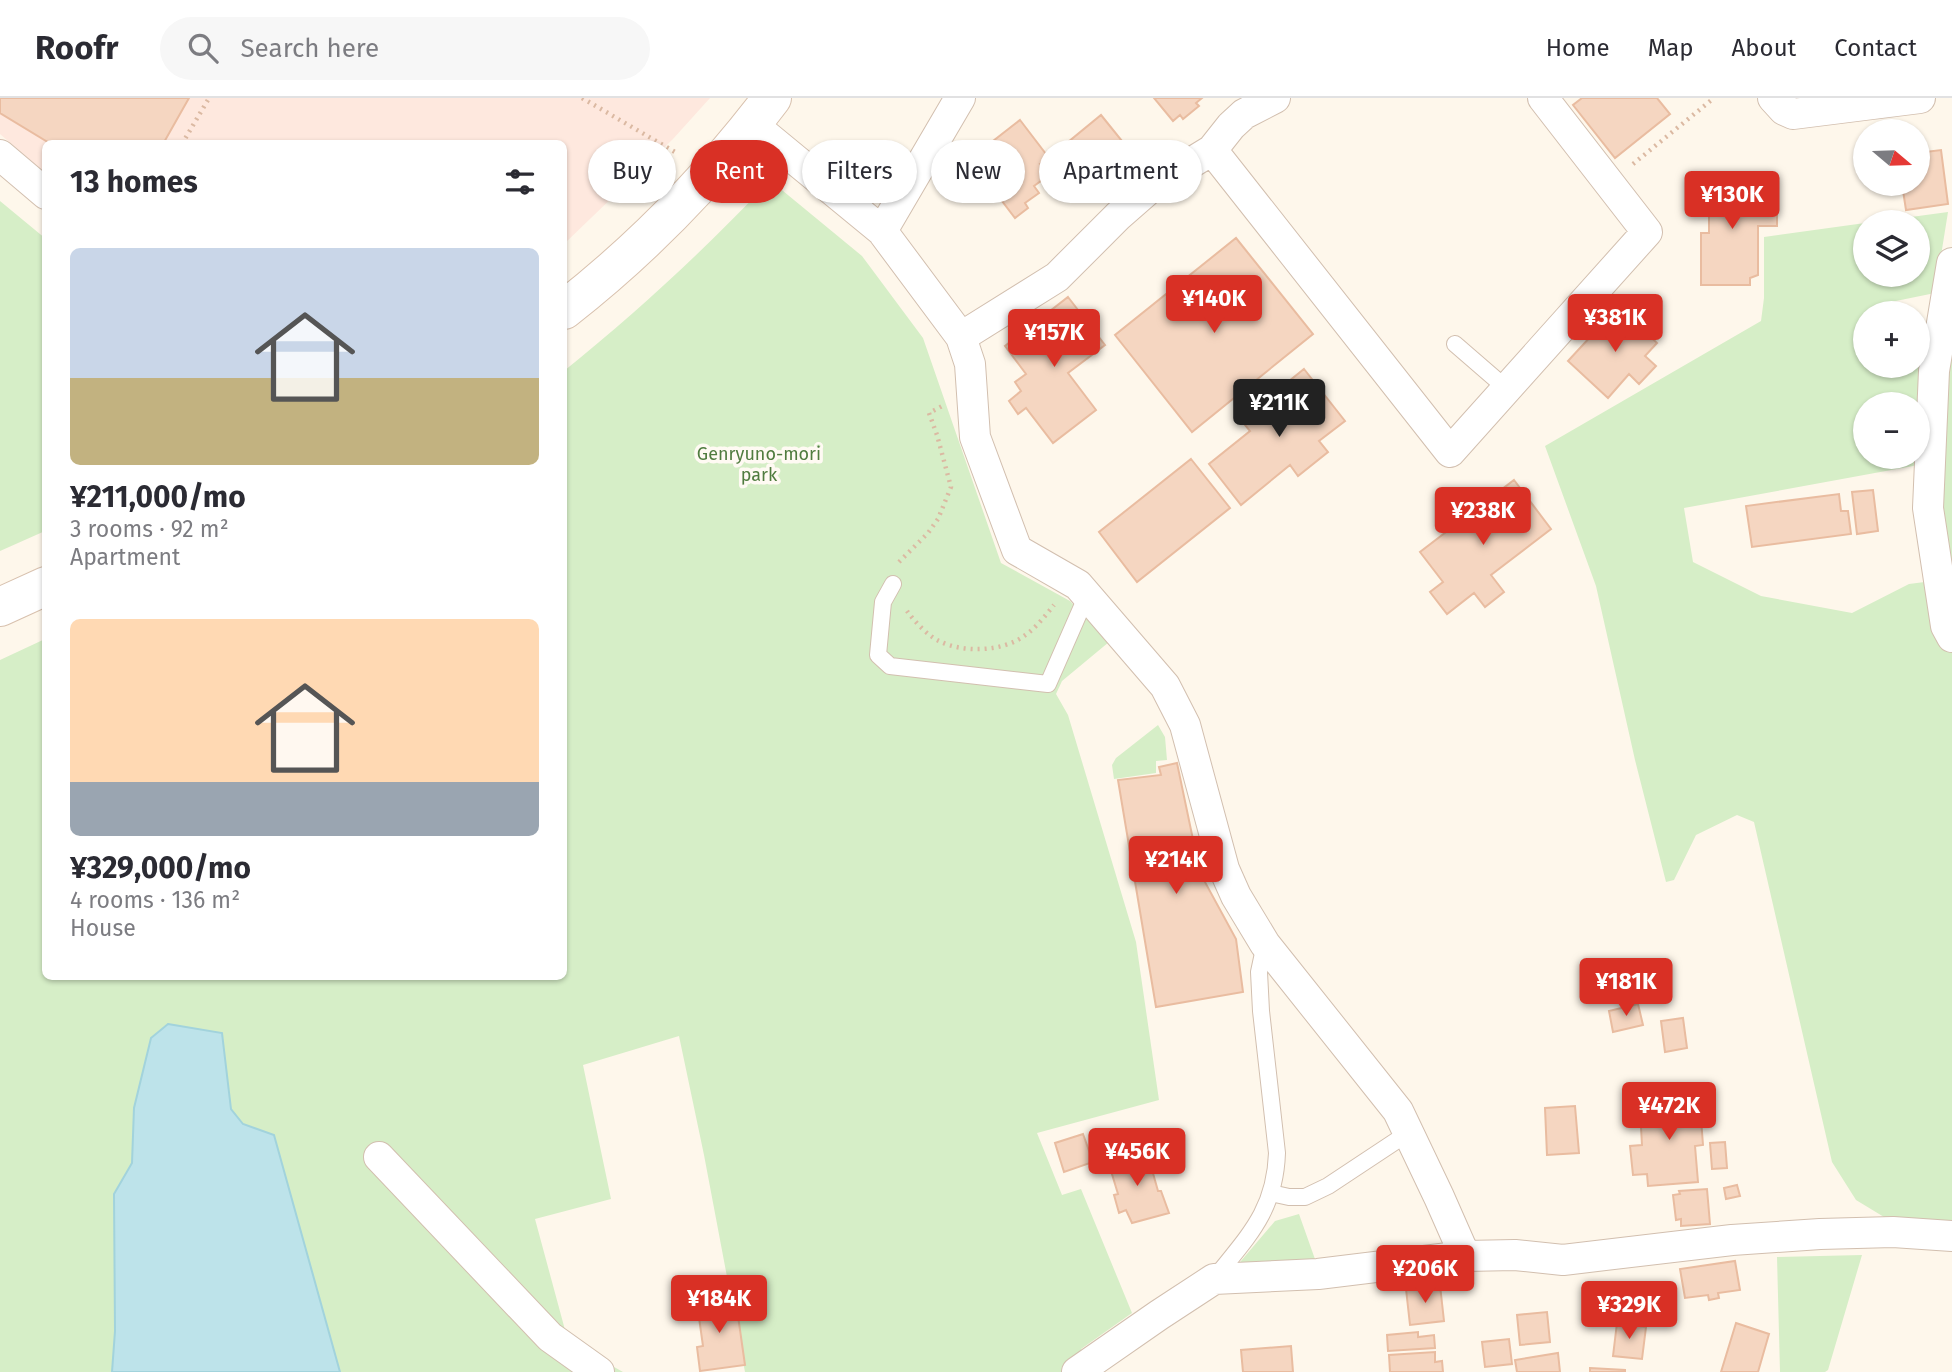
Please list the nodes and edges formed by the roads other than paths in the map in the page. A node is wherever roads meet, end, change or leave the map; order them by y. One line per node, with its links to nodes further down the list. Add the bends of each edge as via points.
1 (960, 98): 10 (street)
2 (1275, 98): 7 (street, via 1244,114)
3 (1543, 98): 15 (street, via 1647,232)
4 (1773, 98): 5 (street, via 1793,114)
5 (1920, 98)
6 (762, 111): 10 (street); 12 (street, via 671,215)
7 (1212, 150): 13 (street, via 1150,188 1057,277); 15 (street, via 1450,452)
8 (0, 155): 9 (street)
9 (42, 191)
10 (882, 231): 13 (street)
11 (1952, 263): 20 (street, via 1934,371 1928,508 1946,626)
12 (567, 307)
13 (961, 337): 17 (street, via 970,364 975,437 1017,551)
14 (1455, 344): 15 (lane)
15 (1507, 389)
16 (893, 584): 17 (lane, via 883,602 878,655 890,666 1048,684)
17 (1078, 587): 21 (street, via 1165,686 1198,765 1224,869)
18 (42, 588): 19 (street)
19 (0, 607)
20 (1952, 637)
21 (1265, 944): 22 (street, via 1398,1111); 24 (lane, via 1259,972 1261,1011 1277,1153)
22 (1408, 1133): 24 (lane, via 1305,1197); 26 (street)
23 (379, 1157): 28 (street, via 550,1337)
24 (1271, 1194): 27 (lane, via 1256,1225)
25 (1952, 1236): 26 (street, via 1820,1234 1563,1260)
26 (1465, 1256): 27 (street, via 1318,1273)
27 (1214, 1279): 29 (street)
28 (598, 1372)
29 (1077, 1372)

